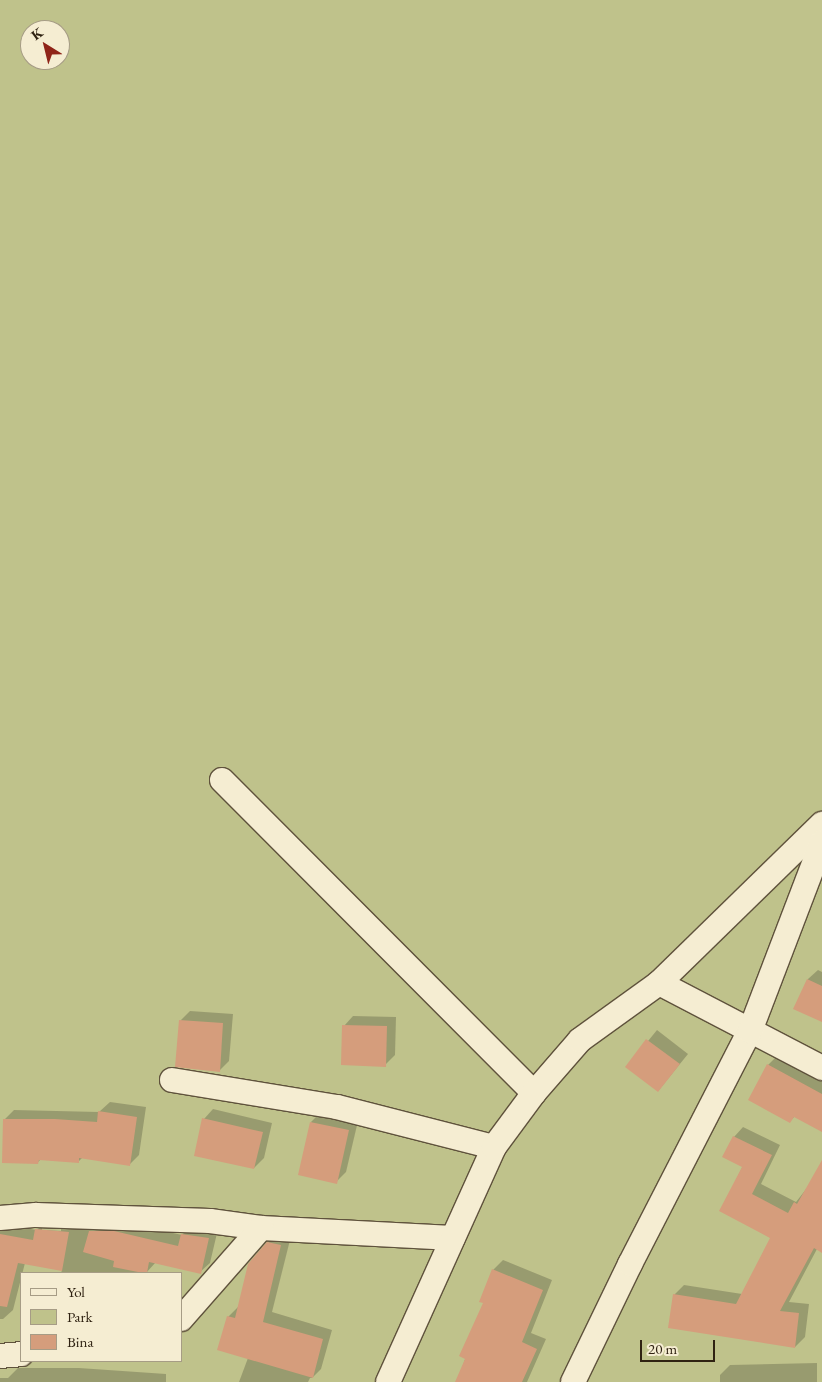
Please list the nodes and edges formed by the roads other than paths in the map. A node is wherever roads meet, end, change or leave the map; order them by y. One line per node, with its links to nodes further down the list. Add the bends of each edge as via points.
1 (222, 780): 8 (street)
2 (822, 824): 4 (street)
3 (822, 842): 5 (street)
4 (659, 983): 5 (street); 8 (street, via 580,1040)
5 (750, 1031): 6 (street); 17 (street)
6 (822, 1068)
7 (172, 1080): 9 (street, via 337,1107)
8 (534, 1093): 9 (street)
9 (494, 1147): 12 (street)
10 (0, 1218): 11 (street, via 36,1215 210,1221)
11 (261, 1228): 12 (street); 13 (street)
12 (453, 1238): 16 (street)
13 (182, 1318)
14 (20, 1354): 15 (street)
15 (0, 1356)
16 (388, 1382)
17 (573, 1382)

